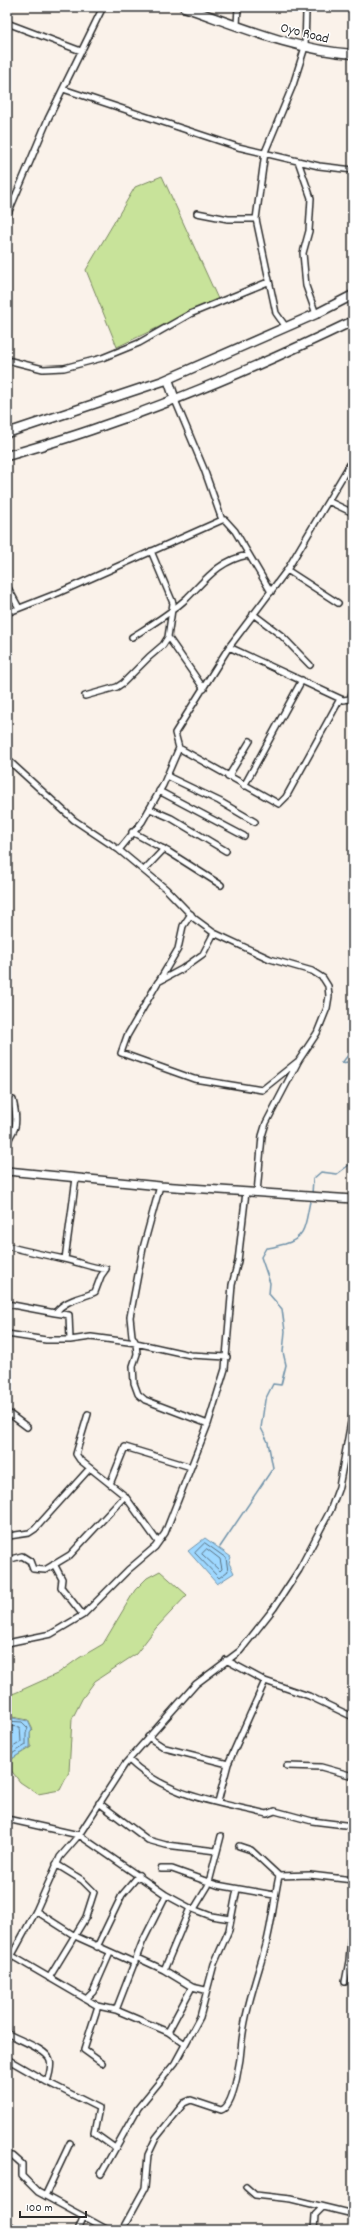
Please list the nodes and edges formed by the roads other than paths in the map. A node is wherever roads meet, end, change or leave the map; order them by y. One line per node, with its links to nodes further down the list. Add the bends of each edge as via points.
1 (102, 7): 8 (street)
2 (184, 7): 6 (highway, Oyo Road)
3 (238, 7): 6 (street)
4 (308, 7): 7 (street)
5 (7, 23): 8 (street)
6 (237, 25): 7 (highway, Oyo Road)
7 (305, 47): 9 (highway, Oyo Road); 11 (street, via 293,85)
8 (80, 51): 10 (street)
9 (353, 54)
10 (63, 88): 11 (street, via 227,143); 15 (street)
11 (265, 152): 12 (street); 16 (street)
12 (298, 161): 13 (street); 19 (street, via 311,198 309,230 303,253 306,286)
13 (353, 170)
14 (197, 213): 16 (street, via 228,219)
15 (7, 216)
16 (256, 219): 17 (street)
17 (268, 282): 21 (street, via 276,313); 22 (street, via 190,314 139,343 102,358 64,368 43,370)
18 (353, 296): 19 (highway)
19 (316, 314): 21 (highway)
20 (353, 321): 24 (highway)
21 (286, 327): 23 (highway)
22 (7, 360)
23 (168, 379): 24 (highway); 25 (highway)
24 (175, 400): 26 (highway, via 104,426); 30 (street)
25 (7, 433)
26 (7, 456)
27 (353, 459): 28 (street)
28 (328, 501): 29 (street); 33 (street)
29 (353, 513)
30 (222, 520): 31 (street); 32 (street, via 226,520 235,532)
31 (151, 551): 37 (street); 38 (street)
32 (248, 555): 35 (street); 38 (street, via 228,561)
33 (287, 570): 35 (street); 36 (street)
34 (7, 586): 37 (street)
35 (271, 592): 40 (street)
36 (338, 603)
37 (19, 608): 39 (street)
38 (174, 608): 41 (street); 42 (street)
39 (7, 613)
40 (253, 614): 43 (street); 44 (street, via 282,636)
41 (132, 637)
42 (168, 637): 46 (street); 48 (street, via 163,645 123,683)
43 (229, 647): 45 (street); 46 (street)
44 (310, 665)
45 (302, 680): 49 (street); 55 (street)
46 (204, 689): 51 (street, via 175,734)
47 (353, 690): 49 (street, via 350,698)
48 (85, 696)
49 (340, 699): 55 (street, via 282,803 275,803)
50 (250, 741): 54 (street)
51 (179, 748): 53 (street); 54 (street)
52 (7, 759): 62 (street, via 74,820)
53 (167, 776): 56 (street); 58 (street)
54 (228, 777): 55 (street)
55 (244, 786)
56 (159, 791): 57 (street); 60 (street)
57 (150, 809): 59 (street); 63 (street, via 171,818)
58 (255, 822)
59 (132, 832): 61 (street); 62 (street)
60 (244, 836)
61 (164, 849): 64 (street); 65 (street)
62 (119, 850): 64 (street)
63 (226, 851)
64 (144, 870): 66 (street)
65 (221, 885)
66 (191, 914): 67 (street); 68 (street, via 183,926 178,949)
67 (214, 932): 68 (street, via 203,954); 69 (street, via 270,959 312,971 326,982 329,992 327,1008 318,1033)
68 (158, 982): 69 (street, via 130,1030 121,1053 194,1079 259,1090 269,1086)
69 (299, 1060): 76 (street, via 266,1123 262,1136)
70 (13, 1100): 71 (street, via 16,1112 15,1128 9,1135)
71 (7, 1145)
72 (7, 1171): 73 (main road)
73 (76, 1178): 74 (main road); 79 (street)
74 (160, 1186): 75 (main road); 84 (street, via 143,1248 130,1317 132,1336)
75 (246, 1192): 76 (main road); 85 (street, via 238,1261 232,1285)
76 (257, 1193): 77 (main road)
77 (353, 1199)
78 (7, 1246): 79 (street)
79 (65, 1259): 81 (street, via 92,1268 106,1269 95,1292 62,1304)
80 (7, 1304): 81 (street)
81 (55, 1313): 83 (street, via 68,1315)
82 (7, 1334): 83 (street, via 46,1340)
83 (70, 1340): 84 (street, via 86,1336)
84 (136, 1343): 85 (street, via 190,1355); 89 (street, via 137,1354 133,1366 134,1383 138,1394 145,1400)
85 (227, 1357): 89 (street, via 221,1386)
86 (353, 1411): 101 (street, via 339,1488 327,1517 299,1570 274,1608 240,1651)
87 (7, 1412): 90 (street)
88 (88, 1414): 92 (street, via 76,1454)
89 (208, 1424): 91 (street)
90 (27, 1427)
91 (191, 1467): 93 (street, via 125,1447); 96 (street, via 172,1517)
92 (90, 1468): 93 (street); 95 (street, via 29,1534)
93 (110, 1484): 94 (street)
94 (125, 1496): 96 (street); 98 (street, via 70,1555)
95 (7, 1535)
96 (158, 1542): 99 (street)
97 (7, 1560): 98 (street, via 22,1556 30,1561 33,1569 45,1570)
98 (54, 1564): 99 (street, via 62,1579 61,1588)
99 (83, 1615): 100 (street, via 51,1634)
100 (7, 1642)
101 (226, 1660): 102 (street); 104 (street, via 196,1684)
102 (265, 1681): 103 (street, via 309,1696); 106 (street)
103 (353, 1717)
104 (148, 1737): 105 (street); 106 (street, via 165,1748)
105 (129, 1760): 109 (street, via 155,1782 203,1800); 110 (street)
106 (228, 1764): 109 (street)
107 (287, 1766): 108 (street, via 317,1767)
108 (353, 1776)
109 (218, 1802): 112 (street, via 267,1814 275,1811 312,1821)
110 (99, 1803): 113 (street); 116 (street, via 148,1840 166,1845)
111 (7, 1819): 113 (street)
112 (353, 1826)
113 (79, 1834): 117 (street); 119 (street)
114 (221, 1836): 116 (street)
115 (239, 1846): 120 (street, via 251,1850)
116 (216, 1851): 122 (street)
117 (56, 1864): 127 (street); 130 (street, via 82,1880 94,1892 86,1916)
118 (161, 1869): 122 (street)
119 (139, 1875): 124 (street); 131 (street, via 119,1900)
120 (279, 1876): 121 (street, via 310,1875); 125 (street)
121 (353, 1880)
122 (209, 1881): 123 (street); 126 (street)
123 (237, 1889): 125 (street); 129 (street)
124 (166, 1895): 126 (street); 134 (street, via 142,1943)
125 (274, 1895): 163 (street, via 266,1944 244,2018 241,2051 231,2102 228,2107 221,2110 191,2100 184,2103 156,2138 148,2155 145,2188)
126 (192, 1909): 129 (street, via 211,1916); 136 (street)
127 (36, 1910): 130 (street); 133 (street)
128 (353, 1912): 138 (street)
129 (231, 1919): 140 (street, via 228,1934)
130 (75, 1936): 131 (street); 137 (street)
131 (97, 1947): 132 (street)
132 (110, 1953): 134 (street); 141 (street, via 93,1992)
133 (9, 1954): 135 (street); 137 (street)
134 (137, 1960): 136 (street); 143 (street)
135 (7, 1964)
136 (164, 1970): 139 (street)
137 (49, 1978): 141 (street)
138 (345, 1982)
139 (192, 1987): 140 (street); 144 (street)
140 (206, 1990): 146 (street, via 200,2017)
141 (86, 1999): 142 (street)
142 (98, 2006): 143 (street); 148 (street, via 84,2050)
143 (116, 2010): 144 (street)
144 (168, 2032): 146 (street)
145 (7, 2033): 149 (street, via 48,2056 50,2071)
146 (185, 2044): 151 (street, via 175,2063 138,2108)
147 (7, 2060): 149 (street)
148 (102, 2063)
149 (47, 2082): 151 (street, via 99,2108 94,2133)
150 (70, 2143): 155 (street)
151 (115, 2148): 153 (street)
152 (7, 2156): 155 (street, via 13,2156 22,2164 22,2176)
153 (101, 2174)
154 (246, 2187): 156 (street, via 255,2195 291,2199)
155 (45, 2196): 158 (street)
156 (323, 2207): 157 (street); 164 (street, via 315,2215)
157 (353, 2214)
158 (83, 2218): 161 (street); 162 (street)
159 (9, 2227): 160 (street)
160 (18, 2230)
161 (78, 2230)
162 (108, 2230)
163 (122, 2230)
164 (314, 2230)

